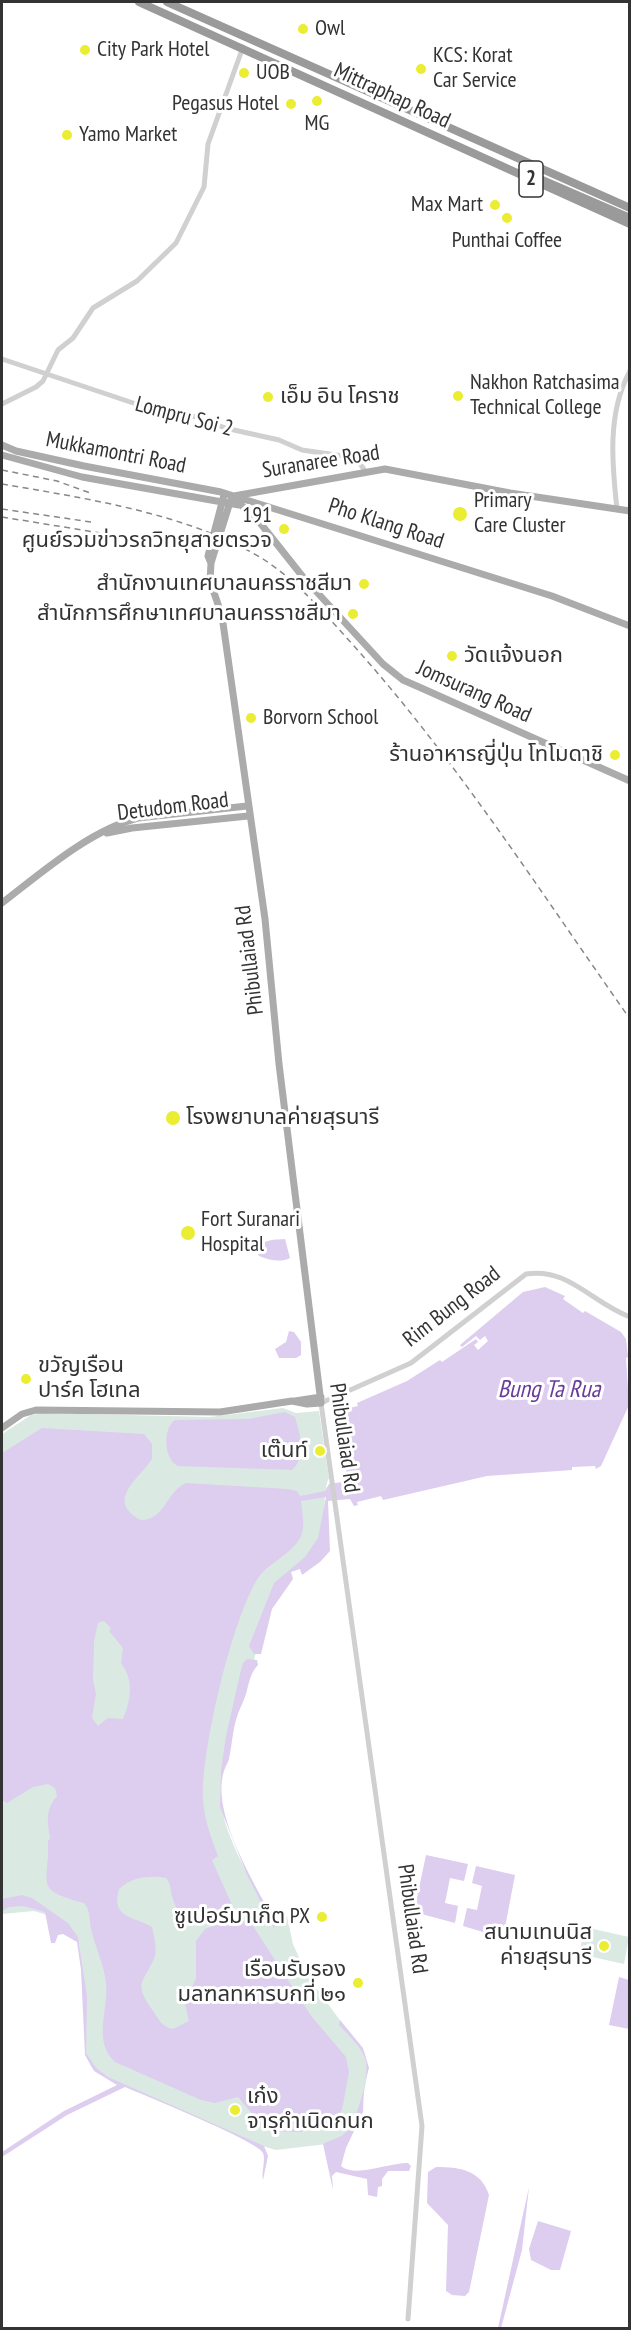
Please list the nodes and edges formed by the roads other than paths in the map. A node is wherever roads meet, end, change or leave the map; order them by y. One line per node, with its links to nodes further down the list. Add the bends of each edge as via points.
1 (139, 2): 4 (highway, Mittraphap Road / 2)
2 (167, 2): 3 (highway, Mittraphap Road / 2)
3 (248, 37): 4 (highway); 6 (highway, Mittraphap Road / 2)
4 (243, 47): 5 (highway, Mittraphap Road / 2); 11 (street, via 208,144 204,187 176,243 133,284 93,308 73,338 58,350)
5 (485, 159): 7 (highway, via 536,176); 8 (highway, Mittraphap Road / 2)
6 (630, 208)
7 (630, 218)
8 (630, 224)
9 (2, 359): 11 (street, Lompru Soi 2)
10 (630, 371): 21 (street, via 621,390 614,431)
11 (46, 373): 12 (street, via 36,387); 16 (street, Lompru Soi 2, via 160,412 198,417 302,450 343,456 359,462)
12 (2, 404)
13 (2, 445): 15 (main road, Mukkamontri Road, via 16,452)
14 (2, 455): 17 (main road, Mukkamontri Road)
15 (84, 466): 17 (main road); 19 (main road, Mukkamontri Road, via 208,489)
16 (365, 471): 18 (main road, Suranaree Road); 21 (main road, Suranaree Road, via 394,470)
17 (82, 477): 19 (main road, Mukkamontri Road)
18 (264, 489): 19 (main road, Suranaree Road); 20 (main road)
19 (227, 499): 20 (main road, Pho Klang Road); 23 (main road, Jomsurang Road, via 246,508); 26 (main road, Phibullaiad Rd, via 208,556 210,581 222,616)
20 (262, 505): 23 (main road); 24 (main road, Pho Klang Road, via 552,596)
21 (617, 509): 22 (main road, Suranaree Road)
22 (630, 511)
23 (257, 519): 25 (main road, Jomsurang Road, via 310,585 383,664 404,680)
24 (630, 626)
25 (630, 781)
26 (247, 806): 27 (main road, Detudom Road); 28 (main road, Phibullaiad Rd)
27 (163, 814): 29 (main road); 30 (main road, Detudom Road, via 121,822)
28 (248, 816): 29 (main road, Detudom Road); 33 (main road, Phibullaiad Rd, via 265,919)
29 (164, 825): 30 (main road, Detudom Road)
30 (101, 835): 31 (main road, Detudom Road, via 69,853)
31 (2, 903)
32 (630, 1317): 33 (street, Rim Bung Road, via 559,1275 526,1274 411,1363)
33 (321, 1400): 34 (main road, Rim Bung Road, via 220,1412 36,1410 22,1414); 35 (street, Phibullaiad Rd, via 422,2126)
34 (2, 1428)
35 (408, 2319)

